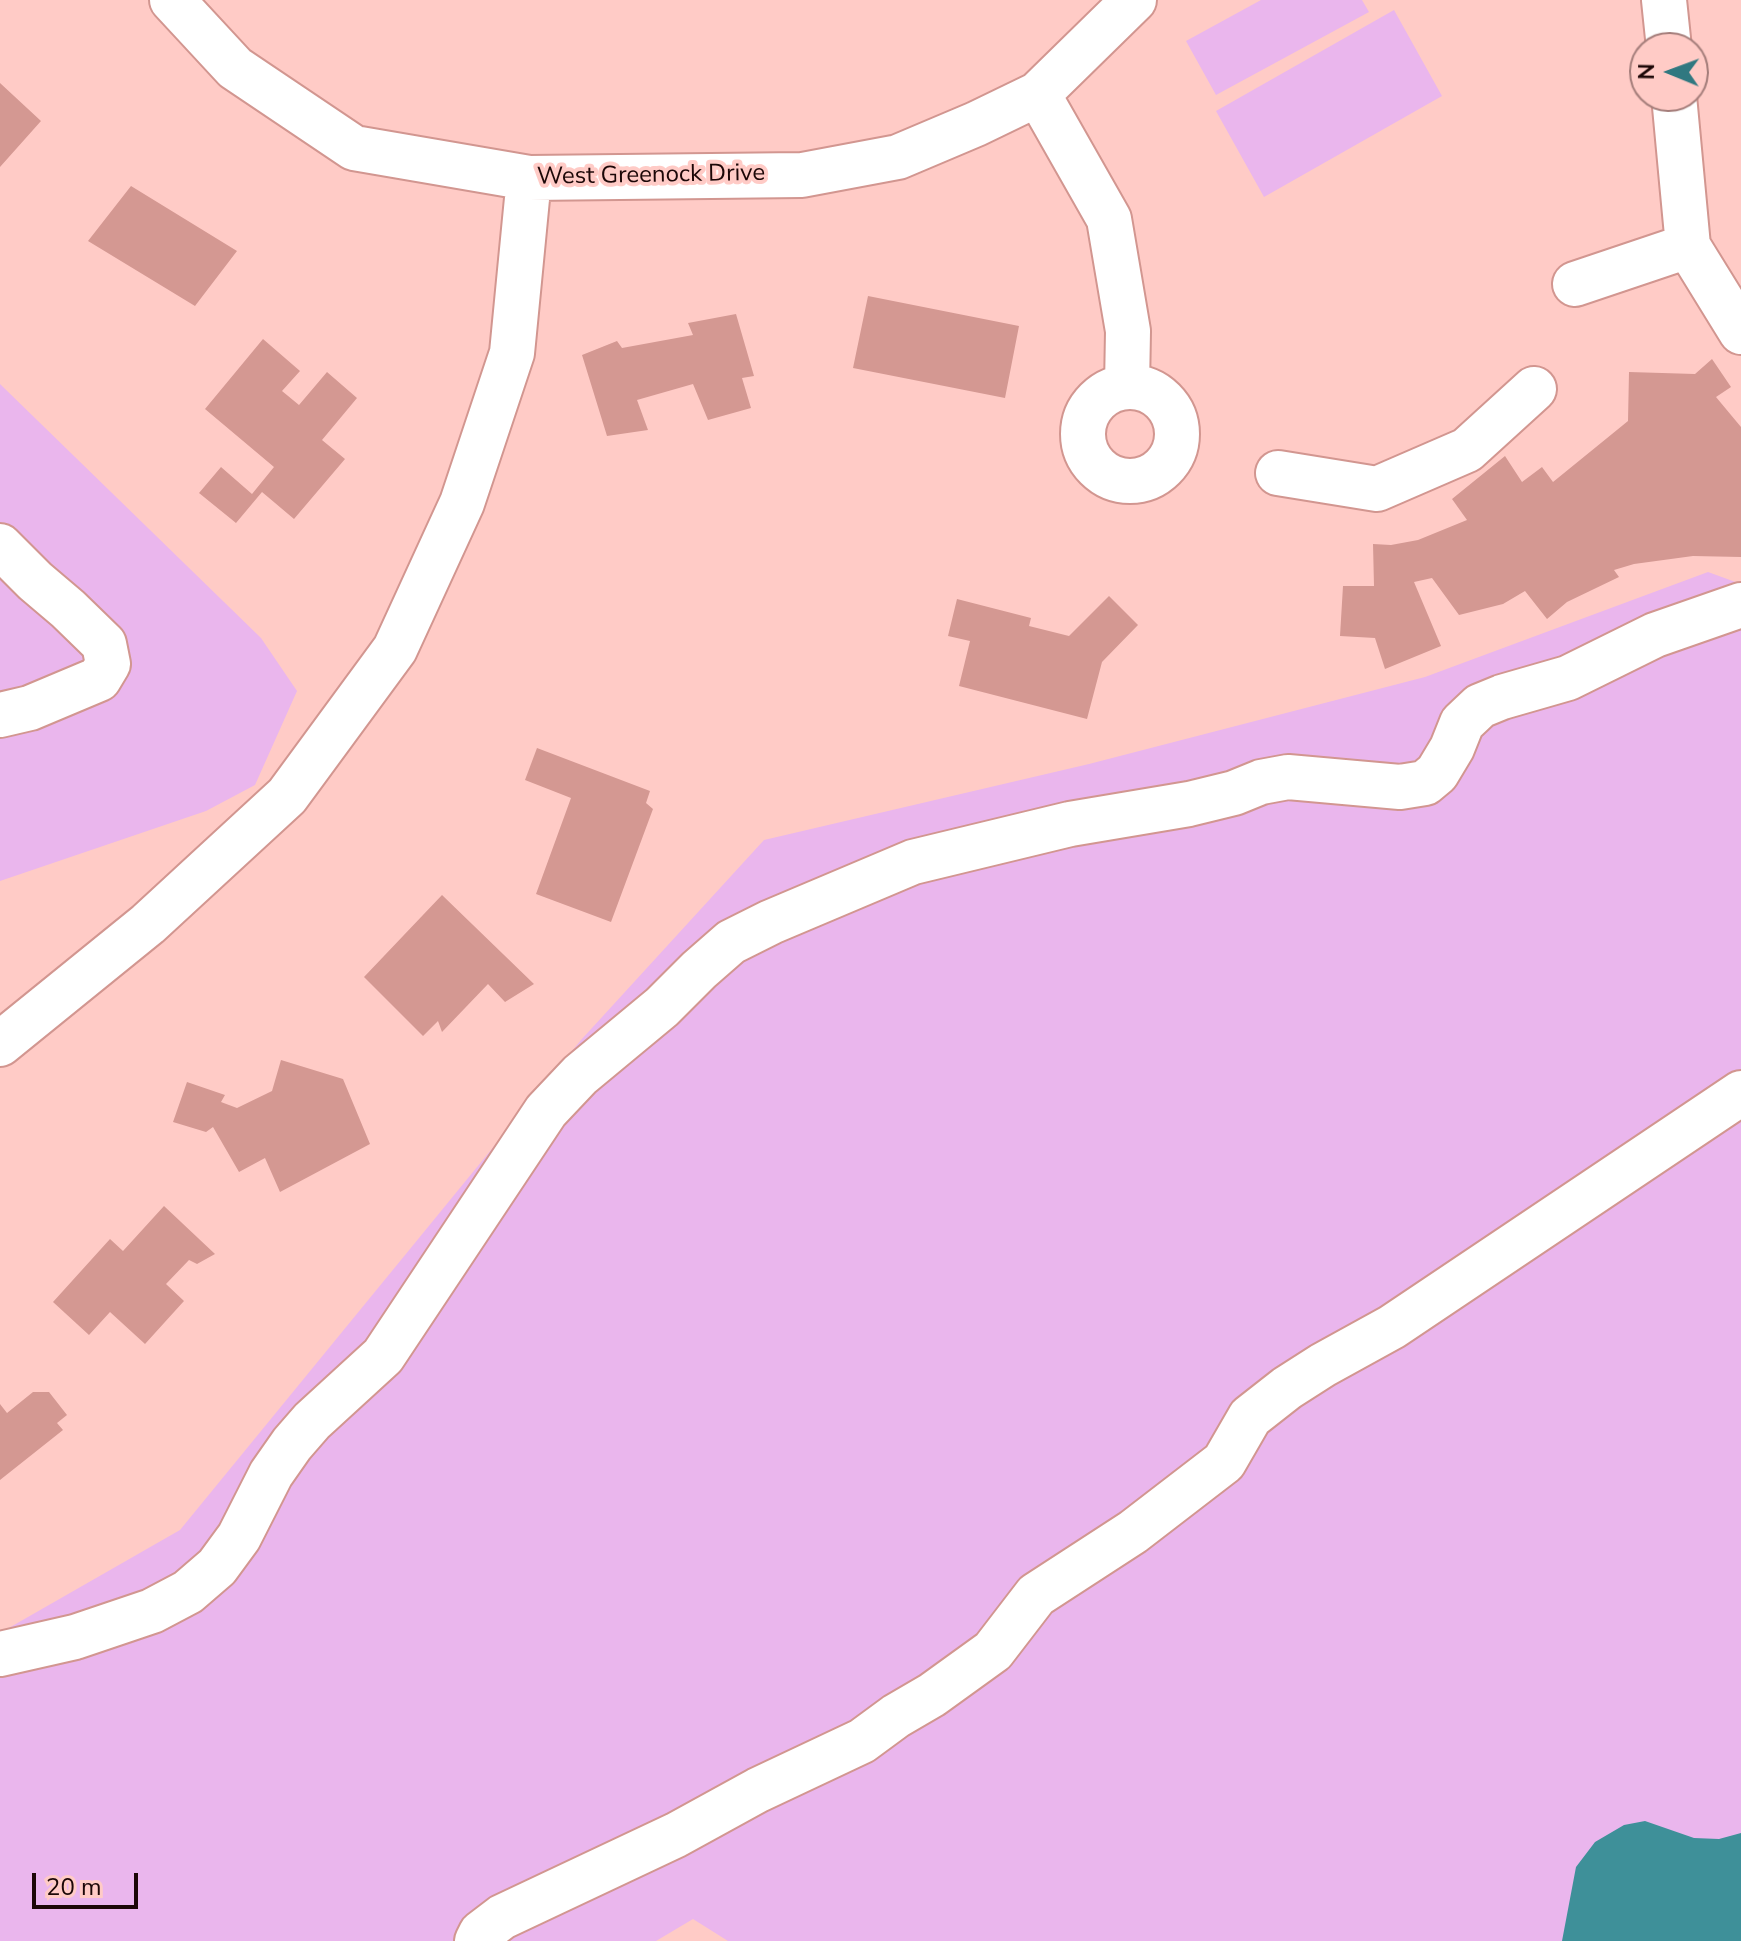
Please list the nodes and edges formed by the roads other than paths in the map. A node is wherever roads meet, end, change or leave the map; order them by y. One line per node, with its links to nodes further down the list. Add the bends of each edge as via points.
1 (172, 0): 7 (street, West Greenock Drive, via 235,68 354,148)
2 (1134, 0): 5 (street, West Greenock Drive)
3 (1664, 0): 4 (street)
4 (1667, 32)
5 (1038, 94): 7 (street, West Greenock Drive, via 898,157 802,175); 11 (street, via 1109,219 1128,331)
6 (1675, 112): 8 (street)
7 (529, 178): 17 (street, via 512,353 462,503 395,649 287,796 148,924)
8 (1688, 246): 9 (street); 10 (street)
9 (1575, 284)
10 (1741, 332)
11 (1127, 387)
12 (1534, 389): 13 (street, via 1467,450 1377,489)
13 (1278, 473)
14 (0, 546): 16 (street, via 104,644 108,664 99,679)
15 (1741, 605): 19 (street, via 1655,635 1568,678 1480,706 1462,723 1437,773 1425,783 1400,787 1288,777 1189,804 1070,824 913,862 731,942 546,1111 383,1356 292,1444 217,1567 188,1592 152,1611 75,1637)
16 (0, 715)
17 (0, 1044)
18 (1741, 1093): 20 (street, via 1392,1327 1287,1388 1250,1417 1224,1462 1133,1532 1036,1595 993,1651 932,1695 862,1741 502,1917)
19 (0, 1654)
20 (477, 1941)

